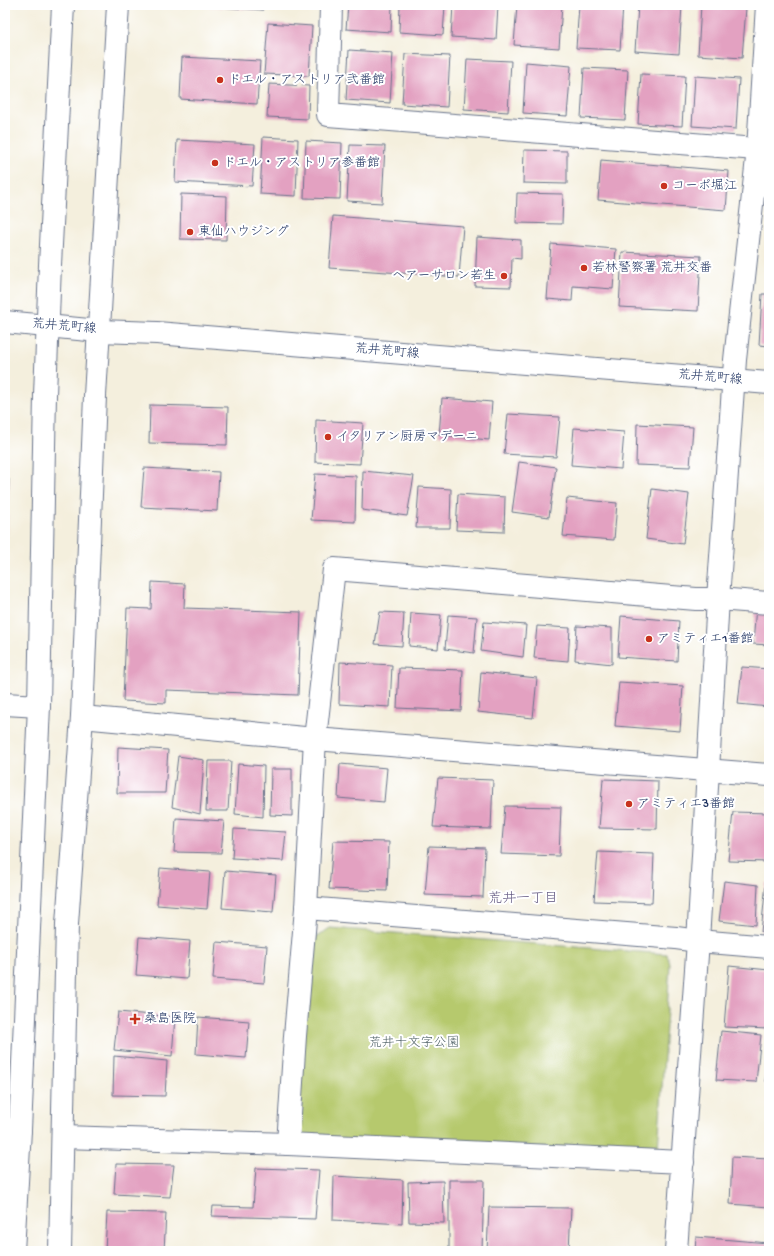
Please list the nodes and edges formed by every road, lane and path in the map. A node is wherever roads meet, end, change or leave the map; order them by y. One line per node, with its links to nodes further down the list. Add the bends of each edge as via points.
1 (63, 5): 7 (street)
2 (118, 5): 8 (street)
3 (332, 5): 5 (street, via 328,115)
4 (767, 5): 5 (street)
5 (763, 149): 9 (street)
6 (5, 322): 7 (street, 荒井荒町線)
7 (48, 326): 8 (street, 荒井荒町線); 14 (street)
8 (99, 331): 9 (street, 荒井荒町線, via 165,334); 15 (street)
9 (734, 380): 10 (street, 荒井荒町線); 11 (street)
10 (769, 383)
11 (718, 599): 12 (street); 16 (street, via 334,569); 17 (street)
12 (769, 603)
13 (5, 704): 14 (street)
14 (39, 706): 22 (street)
15 (82, 717): 16 (street); 23 (street, via 67,924)
16 (315, 738): 17 (street); 19 (street)
17 (708, 769): 18 (street); 20 (street)
18 (769, 775)
19 (306, 908): 20 (street); 24 (street)
20 (698, 941): 21 (street); 25 (street)
21 (769, 947)
22 (12, 1129): 26 (street)
23 (63, 1137): 24 (street); 27 (street)
24 (288, 1144): 25 (street)
25 (683, 1162): 28 (street)
26 (13, 1251)
27 (60, 1251)
28 (676, 1251)

